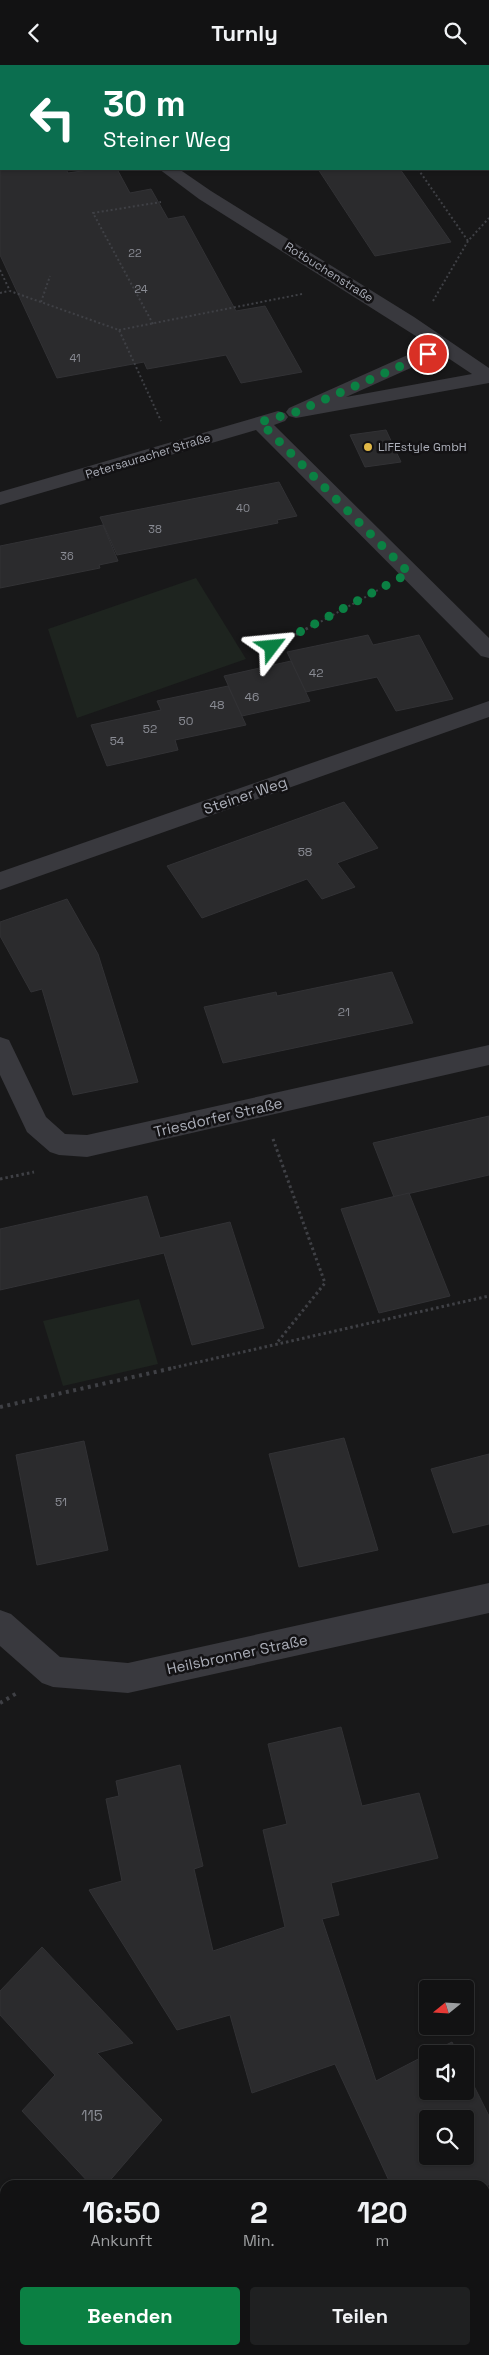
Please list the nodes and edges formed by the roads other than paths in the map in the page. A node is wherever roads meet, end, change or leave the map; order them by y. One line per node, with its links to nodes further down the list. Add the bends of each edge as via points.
1 (169, 170): 2 (street, Rotbuchenstraße)
2 (444, 346): 3 (street, Rotbuchenstraße); 4 (street, Petersauracher Straße)
3 (489, 377): 4 (street, Petersauracher Straße)
4 (296, 412): 5 (street, Petersauracher Straße)
5 (260, 422): 6 (street, Petersauracher Straße); 7 (street)
6 (0, 499)
7 (489, 651)
8 (489, 709): 9 (street, Steiner Weg)
9 (0, 881)
10 (0, 1047): 11 (street, Triesdorfer Straße, via 36,1124 59,1144 88,1147)
11 (489, 1055)
12 (489, 1598): 13 (street, Heilsbronner Straße, via 128,1678 53,1671)
13 (0, 1625)

